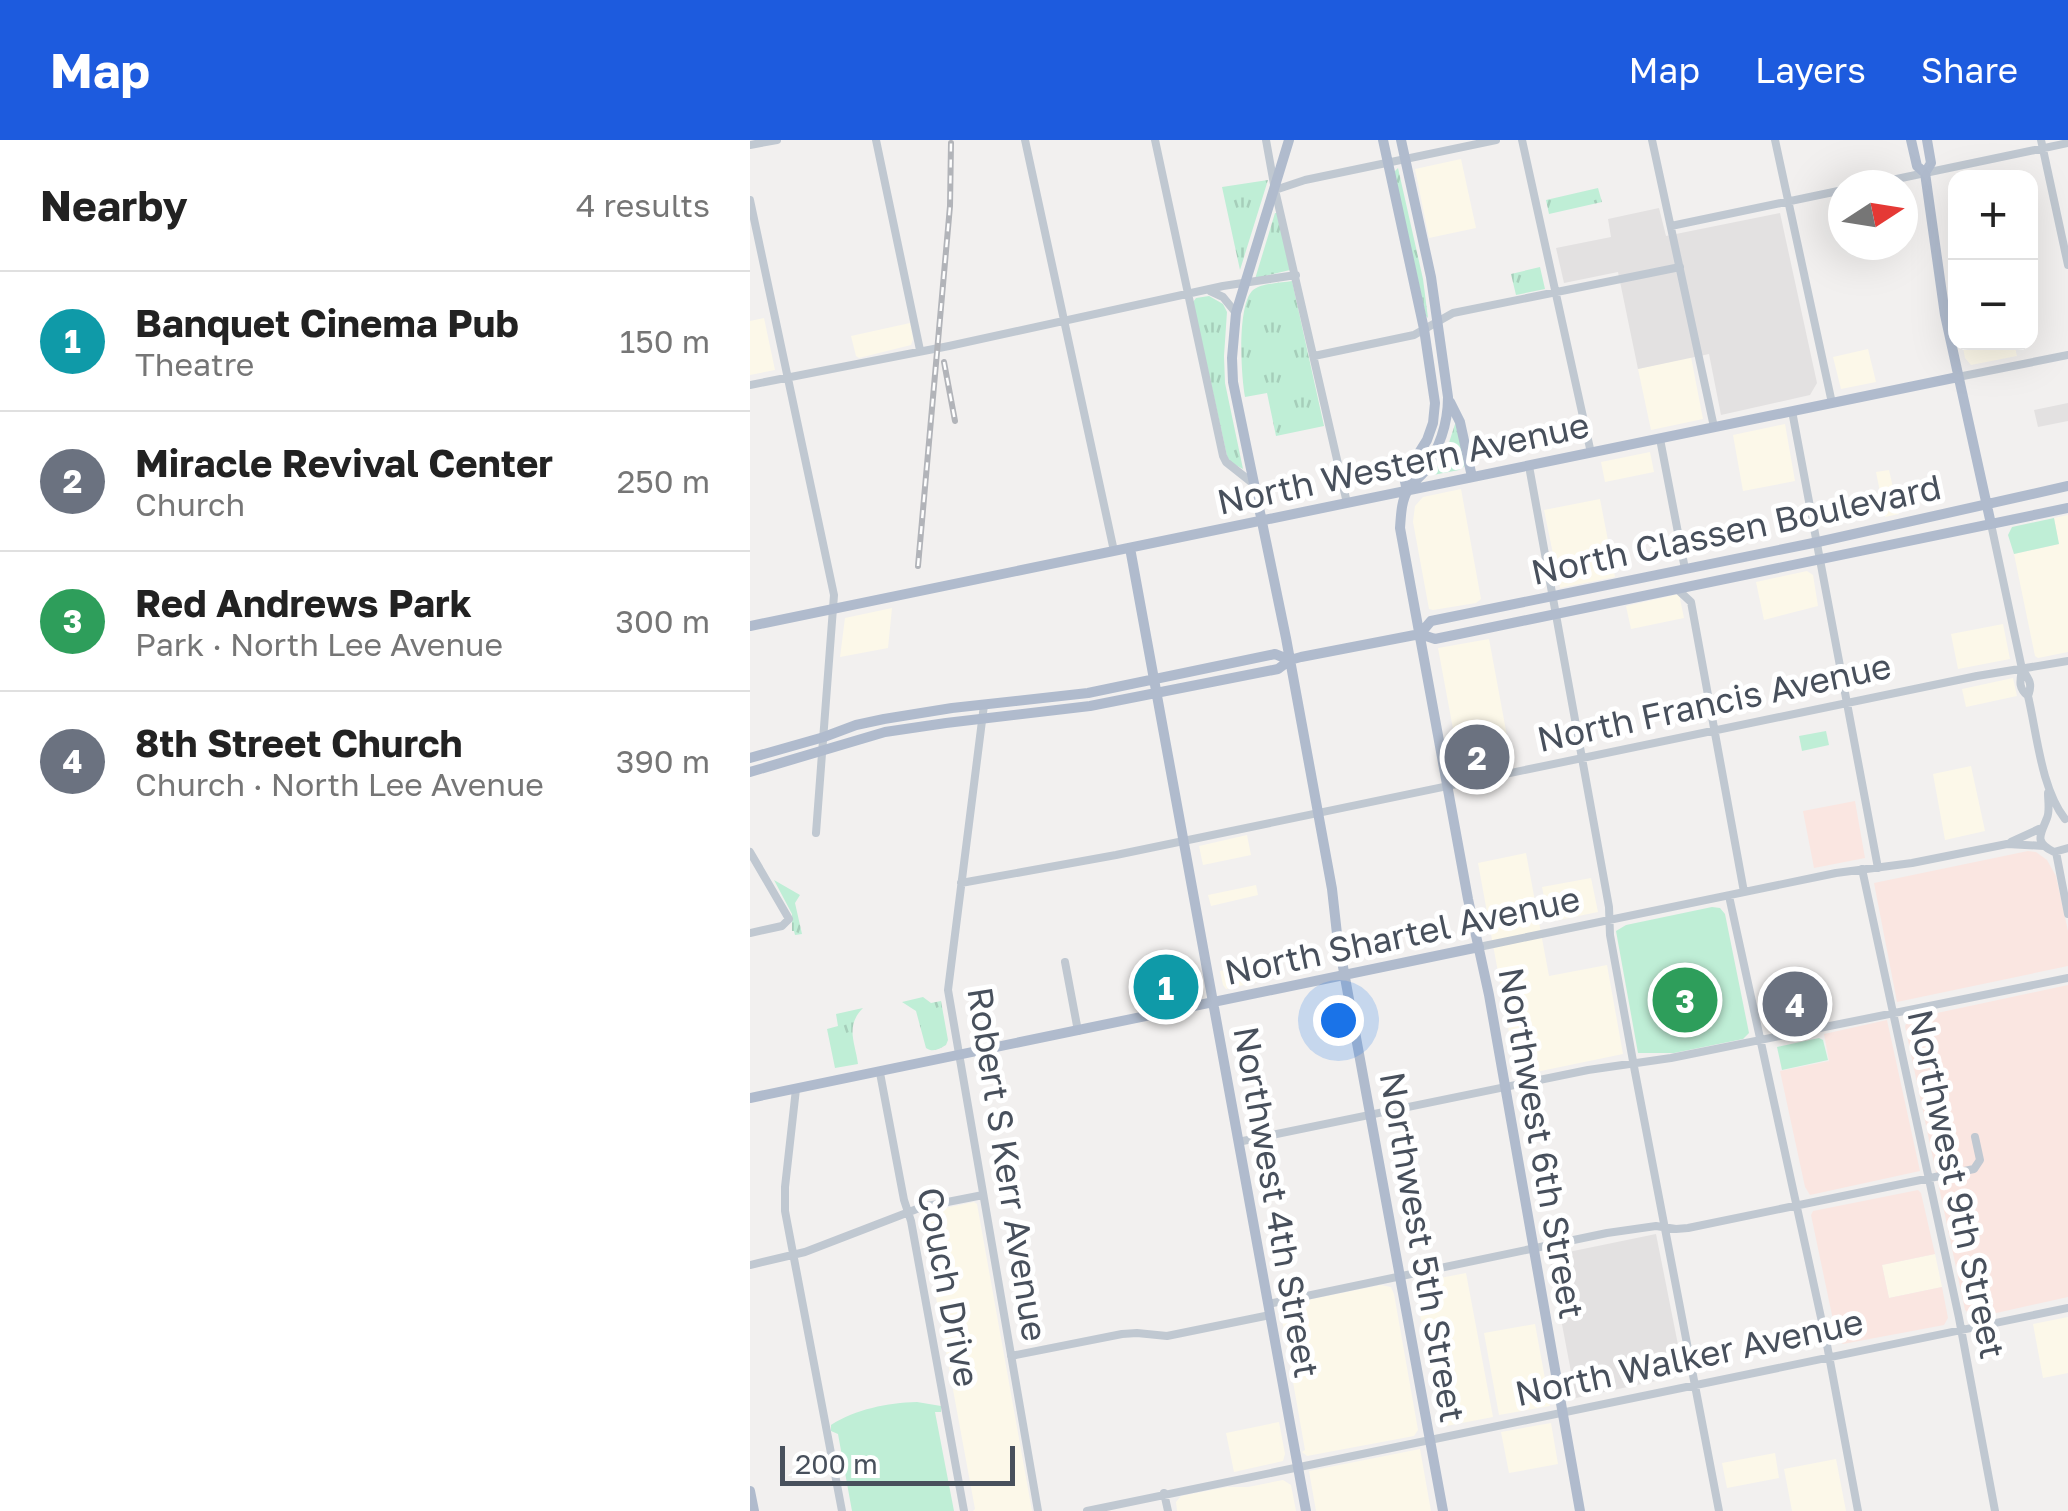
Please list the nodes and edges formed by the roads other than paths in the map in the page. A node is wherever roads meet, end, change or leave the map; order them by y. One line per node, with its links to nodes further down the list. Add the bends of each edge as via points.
1 (776, 140): 17 (street)
2 (876, 140): 38 (street)
3 (1025, 140): 35 (street)
4 (1156, 140): 33 (street)
5 (1266, 140): 22 (street)
6 (1289, 140): 22 (main road, Northwest 5th Street)
7 (1383, 140): 19 (main road, Northwest 6th Street)
8 (1401, 140): 18 (main road)
9 (1496, 140): 18 (street)
10 (1522, 140): 32 (street)
11 (1652, 140): 26 (street)
12 (1774, 140): 25 (street)
13 (1912, 140): 20 (main road)
14 (1927, 140): 20 (main road, via 1931,163)
15 (2042, 144): 16 (street); 20 (street); 27 (street)
16 (2068, 144)
17 (750, 146)
18 (1405, 159): 19 (street); 36 (main road)
19 (1388, 163): 22 (street); 37 (main road, Northwest 6th Street)
20 (1925, 173): 21 (street); 42 (main road)
21 (1918, 174)
22 (1275, 190): 29 (street); 30 (main road, Northwest 5th Street)
23 (1828, 193): 25 (street)
24 (750, 200): 41 (street)
25 (1788, 202): 26 (street); 45 (street)
26 (1671, 226): 28 (street)
27 (2068, 266)
28 (1680, 267): 32 (street); 47 (street)
29 (1296, 275): 30 (street); 40 (street)
30 (1244, 284): 31 (street); 34 (main road, Northwest 5th Street)
31 (1210, 290): 33 (street); 34 (street)
32 (1556, 292): 36 (street); 49 (street)
33 (1189, 295): 35 (street); 52 (street, via 1223,456)
34 (1236, 313): 52 (main road, Northwest 5th Street, via 1234,382)
35 (1064, 320): 38 (street); 62 (street)
36 (1438, 320): 37 (street); 44 (main road)
37 (1424, 329): 40 (street); 54 (main road, Northwest 6th Street, via 1434,413 1427,440 1404,477)
38 (920, 350): 41 (street)
39 (2068, 355): 42 (street, North Western Avenue)
40 (1314, 356): 55 (street)
41 (788, 377): 43 (street); 69 (street)
42 (1958, 377): 45 (main road, North Western Avenue); 56 (main road)
43 (750, 385)
44 (1448, 397): 51 (main road); 54 (main road, via 1441,440)
45 (1832, 404): 46 (main road, North Western Avenue)
46 (1792, 412): 47 (main road, North Western Avenue); 60 (street)
47 (1714, 428): 48 (main road, North Western Avenue)
48 (1660, 439): 49 (main road, North Western Avenue); 64 (street)
49 (1590, 453): 50 (main road, North Western Avenue)
50 (1529, 466): 51 (main road, North Western Avenue); 67 (street)
51 (1472, 477): 54 (main road, North Western Avenue)
52 (1255, 485): 58 (main road, Northwest 5th Street)
53 (2068, 486): 56 (main road, North Classen Boulevard)
54 (1408, 490): 55 (main road, North Western Avenue); 72 (main road, Northwest 6th Street, via 1400,528)
55 (1347, 504): 58 (main road, North Western Avenue)
56 (1986, 504): 59 (main road); 60 (main road, North Classen Boulevard)
57 (2068, 508): 59 (main road, North Classen Boulevard)
58 (1263, 520): 61 (main road, North Western Avenue); 73 (main road, Northwest 5th Street)
59 (1992, 524): 63 (main road, North Classen Boulevard); 75 (street)
60 (1818, 542): 63 (street); 64 (main road, North Classen Boulevard)
61 (1130, 548): 62 (main road, North Western Avenue); 76 (main road, Northwest 4th Street)
62 (1114, 551): 69 (main road, North Western Avenue)
63 (1821, 559): 65 (main road, North Classen Boulevard); 78 (street)
64 (1685, 569): 67 (main road, North Classen Boulevard)
65 (1705, 584): 66 (main road, North Classen Boulevard); 68 (street)
66 (1677, 589): 68 (street); 70 (main road, North Classen Boulevard)
67 (1552, 596): 70 (street); 72 (main road, North Classen Boulevard, via 1431,621)
68 (1691, 602): 81 (street)
69 (834, 608): 71 (main road, North Western Avenue); 82 (street)
70 (1556, 614): 72 (main road, North Classen Boulevard, via 1435,639); 85 (street)
71 (750, 626)
72 (1420, 634): 73 (main road, North Classen Boulevard); 87 (main road, Northwest 6th Street)
73 (1290, 660): 76 (main road, North Classen Boulevard, via 1275,654); 77 (main road, North Classen Boulevard, via 1278,669); 89 (main road, Northwest 5th Street)
74 (2068, 661): 75 (street, North Francis Avenue)
75 (2022, 669): 78 (street, North Francis Avenue); 88 (street, via 2032,688 2028,696)
76 (1154, 680): 77 (main road, Northwest 4th Street); 79 (main road, North Classen Boulevard)
77 (1156, 693): 80 (main road, North Classen Boulevard); 93 (main road, Northwest 4th Street)
78 (1847, 702): 81 (street, North Francis Avenue); 99 (street)
79 (984, 705): 80 (street, Robert S Kerr Avenue); 82 (main road, North Classen Boulevard, via 884,719)
80 (982, 719): 83 (main road, North Classen Boulevard, via 885,732); 101 (street, Robert S Kerr Avenue)
81 (1715, 730): 85 (street, North Francis Avenue); 102 (street)
82 (824, 737): 83 (street); 84 (main road, North Classen Boulevard)
83 (823, 751): 86 (main road, North Classen Boulevard); 92 (street)
84 (750, 758)
85 (1582, 758): 87 (street, North Francis Avenue); 105 (street)
86 (750, 772)
87 (1448, 785): 89 (street, North Francis Avenue); 107 (main road, Northwest 6th Street)
88 (2048, 788): 90 (street); 91 (street)
89 (1318, 812): 93 (street, North Francis Avenue); 109 (main road, Northwest 5th Street)
90 (2067, 820): 91 (street, North Shartel Avenue)
91 (2044, 824): 94 (street, North Shartel Avenue); 95 (street)
92 (816, 833)
93 (1183, 840): 101 (street, North Francis Avenue); 111 (main road, Northwest 4th Street)
94 (2007, 844): 95 (street, North Shartel Avenue); 99 (street, North Shartel Avenue)
95 (2044, 846): 96 (street)
96 (2063, 850): 98 (street); 104 (street)
97 (750, 852): 106 (street, via 788,918 785,925)
98 (2068, 864)
99 (1878, 868): 100 (street, North Shartel Avenue)
100 (1862, 870): 102 (street, North Shartel Avenue); 112 (street, Northwest 9th Street)
101 (961, 883): 115 (street, Robert S Kerr Avenue, via 948,986)
102 (1744, 892): 103 (street, North Shartel Avenue)
103 (1729, 896): 105 (street, North Shartel Avenue); 114 (street)
104 (2068, 914)
105 (1610, 920): 107 (street, North Shartel Avenue); 116 (street)
106 (750, 933)
107 (1479, 947): 109 (main road, North Shartel Avenue); 118 (main road, Northwest 6th Street)
108 (1065, 962): 113 (street)
109 (1345, 974): 111 (main road, North Shartel Avenue); 121 (main road, Northwest 5th Street)
110 (2068, 978): 112 (street)
111 (1212, 1002): 113 (main road, North Shartel Avenue); 123 (main road, Northwest 4th Street)
112 (1894, 1013): 114 (street); 124 (street, Northwest 9th Street)
113 (1078, 1032): 115 (main road, North Shartel Avenue)
114 (1760, 1040): 116 (street); 126 (street)
115 (960, 1056): 117 (main road, North Shartel Avenue); 125 (street, Robert S Kerr Avenue)
116 (1634, 1064): 118 (street); 128 (street)
117 (880, 1073): 119 (main road, North Shartel Avenue); 127 (street, Couch Drive)
118 (1506, 1087): 121 (street); 129 (main road, Northwest 6th Street)
119 (796, 1089): 120 (main road, North Shartel Avenue); 130 (street, via 784,1196)
120 (750, 1098)
121 (1370, 1115): 123 (street); 132 (main road, Northwest 5th Street)
122 (1975, 1137): 124 (street, via 1980,1160 1974,1169)
123 (1238, 1142): 134 (main road, Northwest 4th Street)
124 (1929, 1179): 126 (street); 135 (street, Northwest 9th Street)
125 (983, 1195): 127 (street); 136 (street, Robert S Kerr Avenue)
126 (1796, 1206): 128 (street); 137 (street)
127 (908, 1212): 130 (street); 146 (street, Couch Drive)
128 (1666, 1227): 129 (street); 138 (street)
129 (1535, 1248): 132 (street); 139 (main road, Northwest 6th Street)
130 (793, 1255): 131 (street); 145 (street)
131 (750, 1265)
132 (1400, 1277): 134 (street); 140 (main road, Northwest 5th Street)
133 (2068, 1308): 135 (street, North Walker Avenue)
134 (1269, 1310): 136 (street, via 1167,1336 1128,1333); 141 (main road, Northwest 4th Street)
135 (1960, 1330): 137 (street, North Walker Avenue); 155 (street, Northwest 9th Street)
136 (1011, 1356): 147 (street, Robert S Kerr Avenue)
137 (1829, 1356): 138 (street, North Walker Avenue); 154 (street)
138 (1696, 1384): 139 (street, North Walker Avenue); 153 (street)
139 (1562, 1411): 140 (street, North Walker Avenue); 152 (main road, Northwest 6th Street)
140 (1430, 1438): 141 (street, North Walker Avenue); 151 (main road, Northwest 5th Street)
141 (1298, 1466): 143 (street, North Walker Avenue); 150 (main road, Northwest 4th Street)
142 (750, 1490): 144 (main road)
143 (1164, 1494): 148 (street, North Walker Avenue); 149 (street)
144 (754, 1511)
145 (842, 1511)
146 (964, 1511)
147 (1038, 1511)
148 (1086, 1511)
149 (1168, 1511)
150 (1306, 1511)
151 (1444, 1511)
152 (1580, 1511)
153 (1719, 1511)
154 (1858, 1511)
155 (1995, 1511)

